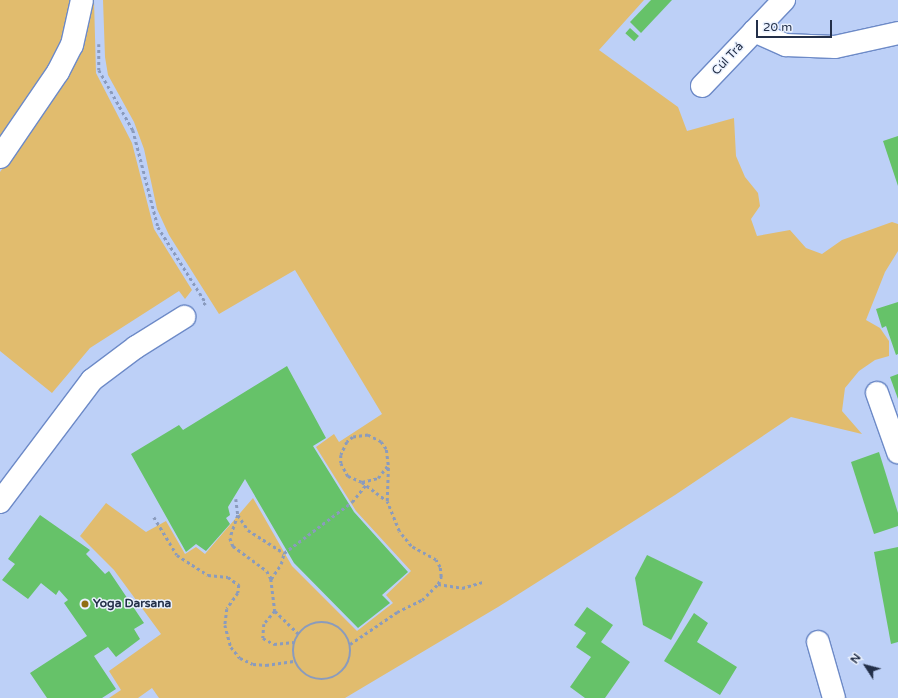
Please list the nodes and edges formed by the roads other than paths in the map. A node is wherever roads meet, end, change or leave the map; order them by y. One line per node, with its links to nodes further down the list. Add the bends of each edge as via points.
1 (82, 0): 6 (street, via 69,52)
2 (784, 0): 3 (street, Cúl Trá)
3 (754, 31): 4 (street, via 786,45 835,47); 5 (street, Cúl Trá)
4 (898, 33)
5 (702, 86)
6 (0, 157)
7 (184, 318): 10 (street, via 136,347 92,380)
8 (877, 393): 9 (street)
9 (898, 452)
10 (0, 502)
11 (818, 642): 12 (street)
12 (834, 698)

